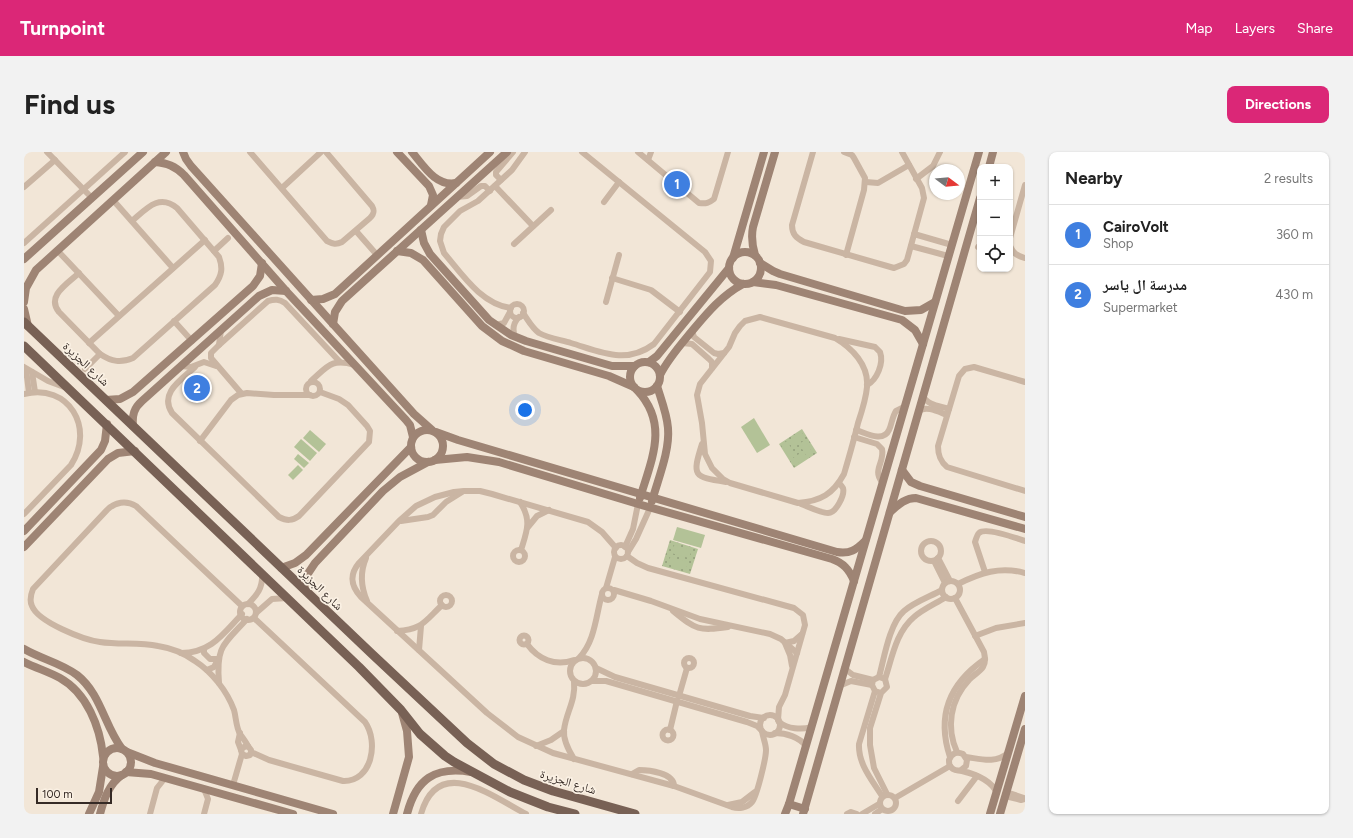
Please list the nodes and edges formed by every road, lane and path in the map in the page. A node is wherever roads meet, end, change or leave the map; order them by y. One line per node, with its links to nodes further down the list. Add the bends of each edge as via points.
1 (47, 152): 27 (street)
2 (125, 152): 41 (street)
3 (143, 152): 44 (street)
4 (166, 152): 29 (street)
5 (184, 152): 87 (street, via 191,166)
6 (250, 152): 40 (street)
7 (321, 152): 40 (street)
8 (326, 152): 56 (street, via 374,210 374,215)
9 (397, 152): 49 (street, via 429,186 433,196)
10 (412, 152): 36 (street, via 437,179 446,184)
11 (490, 152): 36 (street)
12 (507, 152): 43 (street)
13 (513, 152): 33 (street, via 497,171 496,176)
14 (525, 152): 33 (street, via 514,168)
15 (582, 152): 34 (street)
16 (638, 152): 28 (street)
17 (651, 152): 28 (street)
18 (728, 152): 28 (street, via 714,199 705,204 699,203)
19 (764, 152): 74 (street)
20 (775, 152): 71 (street, via 753,227 752,246)
21 (812, 152): 72 (street, via 792,230 798,240)
22 (844, 152): 35 (street, via 852,155)
23 (902, 152): 31 (street)
24 (940, 152): 32 (street, via 933,166)
25 (979, 152): 50 (street)
26 (993, 152): 30 (street)
27 (55, 160): 39 (street); 41 (street)
28 (648, 160)
29 (155, 162): 45 (street); 77 (street, via 178,169)
30 (990, 164)
31 (909, 165): 32 (street); 35 (street, via 880,182)
32 (916, 179): 57 (street, via 922,188 924,198)
33 (501, 180): 38 (street)
34 (619, 182): 48 (street); 92 (street, via 710,257 711,268 708,276)
35 (866, 182): 72 (street)
36 (456, 183): 49 (street)
37 (1025, 185): 47 (street)
38 (495, 186): 42 (street); 54 (street)
39 (24, 187)
40 (282, 188): 56 (street, via 332,244 342,242)
41 (84, 189): 44 (street); 61 (street)
42 (490, 191): 43 (street, via 481,186 467,196); 93 (street, via 446,224 440,244 444,252 483,296 496,305)
43 (457, 197): 55 (street)
44 (92, 198): 76 (street)
45 (113, 200): 53 (street); 65 (street)
46 (979, 200): 52 (street)
47 (1023, 201): 58 (street)
48 (604, 202)
49 (431, 205): 68 (street)
50 (962, 209): 52 (street); 63 (street)
51 (551, 210): 54 (street)
52 (976, 213): 137 (street)
53 (132, 221): 60 (street, via 156,202 164,202 177,208); 79 (street)
54 (533, 226): 62 (street)
55 (421, 230): 67 (street); 100 (street, via 430,254)
56 (356, 231): 68 (street)
57 (914, 234): 63 (street); 64 (street)
58 (1011, 236)
59 (228, 238): 66 (street)
60 (205, 240): 66 (street); 79 (street)
61 (24, 243)
62 (514, 244)
63 (952, 245): 73 (street)
64 (911, 246): 72 (street, via 904,264 894,268); 73 (street)
65 (57, 250): 81 (street); 85 (street, via 36,270)
66 (214, 251): 97 (street, via 222,264 220,279)
67 (397, 251): 99 (street, via 342,301); 131 (street, via 411,253 423,260 482,326 502,341 524,351 609,376)
68 (377, 254): 87 (street, via 335,294)
69 (619, 254): 82 (street)
70 (1013, 254): 75 (street)
71 (755, 255): 74 (street, via 741,252); 78 (street)
72 (846, 255)
73 (948, 256): 90 (street)
74 (733, 258): 80 (street)
75 (1025, 258)
76 (24, 259)
77 (262, 263): 86 (street); 106 (street, via 260,276 253,286)
78 (760, 263): 83 (street, via 760,274); 90 (street, via 780,274 905,311 921,310)
79 (173, 268): 96 (street)
80 (729, 268): 84 (street, via 733,279); 94 (street)
81 (79, 273): 96 (street); 107 (street, via 55,296 54,305)
82 (612, 278): 89 (street); 92 (street, via 651,290)
83 (753, 282): 84 (street); 109 (street, via 776,285 902,320 915,330)
84 (743, 284): 102 (street, via 718,301)
85 (25, 288): 88 (street)
86 (286, 291): 101 (street, via 265,292); 103 (street)
87 (311, 300): 99 (street)
88 (24, 302)
89 (606, 302)
90 (935, 302): 109 (street)
91 (24, 309): 98 (street)
92 (682, 309): 94 (street); 95 (street, via 654,344 634,354 622,356 610,355 541,334)
93 (510, 310): 95 (street, via 514,316); 95 (street, via 515,304 519,304 523,308); 100 (street, via 504,322)
94 (692, 313): 117 (street, via 658,356)
95 (521, 315): 104 (street, via 513,327)
96 (119, 316): 107 (street)
97 (174, 321): 106 (street); 114 (street, via 133,358 116,361)
98 (26, 324): 138 (main road, شارع الجزيرة)
99 (333, 324): 145 (street, via 414,414)
100 (496, 325): 104 (street)
101 (221, 330): 110 (street); 119 (street)
102 (692, 331): 108 (street); 113 (street, via 694,337 714,353)
103 (328, 336): 112 (street); 120 (street)
104 (515, 337): 121 (street, via 612,366)
105 (835, 338): 113 (street, via 760,317 752,318 740,326); 129 (street, via 850,348 861,361); 129 (street, via 875,347 880,352 882,359 877,375)
106 (192, 341): 138 (street, via 134,392 120,399)
107 (89, 343): 114 (street)
108 (682, 343): 123 (street, via 692,344 712,362); 126 (street)
109 (923, 344): 139 (street)
110 (219, 345): 112 (street, via 268,301 274,299 285,303); 115 (street, via 211,353)
111 (24, 346): 132 (main road)
112 (331, 353): 116 (street); 118 (street)
113 (724, 353): 123 (street)
114 (100, 354): 124 (street)
115 (211, 362): 122 (street, via 200,363); 135 (street)
116 (340, 362): 118 (street); 120 (street)
117 (649, 362): 121 (street); 126 (street, via 658,369)
118 (331, 363): 127 (street)
119 (181, 366): 122 (street); 143 (street, via 137,406 132,419)
120 (357, 366): 146 (street, via 410,425)
121 (634, 366): 131 (street, via 630,376)
122 (195, 367): 148 (street, via 170,391 167,402 172,413)
123 (712, 368): 149 (street, via 700,384 697,395)
124 (85, 369)
125 (28, 370): 132 (street); 134 (street)
126 (660, 375): 130 (street)
127 (311, 382): 133 (street, via 318,383); 136 (street, via 306,390)
128 (1025, 382): 141 (street, via 974,367 964,368 958,376)
129 (867, 385): 144 (street)
130 (657, 386): 131 (street, via 646,392); 161 (street, via 666,417 668,439)
131 (636, 388): 159 (street, via 646,399 656,427 655,444)
132 (70, 389): 142 (main road)
133 (320, 392): 136 (street, via 315,396); 148 (street, via 344,402 368,426 370,436 366,446 294,519 284,520 279,517)
134 (29, 393): 173 (street, via 49,394 65,402 77,418 81,437 78,452 71,465)
135 (241, 393): 136 (street); 148 (street, via 231,400)
136 (310, 395)
137 (923, 396): 140 (street); 141 (street, via 928,403)
138 (106, 400): 143 (main road, شارع الجزيرة)
139 (904, 408): 144 (street, via 896,411 888,432 882,436); 154 (street)
140 (919, 411): 141 (street, via 926,408); 153 (street)
141 (948, 412): 158 (street, via 938,446 943,463 953,470)
142 (107, 424): 151 (main road); 184 (street, via 101,450)
143 (133, 426): 162 (main road, شارع الجزيرة)
144 (856, 430): 147 (street)
145 (434, 431): 146 (street, via 422,430); 152 (street, via 442,439 443,449 442,453); 159 (street)
146 (413, 437): 150 (street)
147 (854, 437): 154 (street, via 877,444 882,449 878,473); 156 (street)
148 (200, 441)
149 (703, 441): 155 (street, via 705,454 712,468); 155 (street, via 696,464 698,473 707,479)
150 (411, 446): 152 (street, via 418,459); 194 (street, via 306,555 295,563)
151 (135, 450): 170 (main road); 187 (street, via 112,455)
152 (431, 461): 165 (street, via 467,457 488,459); 202 (street, via 400,477 383,491 314,563 307,575)
153 (902, 470): 172 (street); 177 (street, via 911,482 920,486)
154 (882, 482): 179 (street)
155 (730, 483): 164 (street)
156 (839, 483): 164 (street, via 821,498); 164 (street, via 843,488 842,493 837,508 830,513)
157 (464, 491): 160 (street); 163 (street, via 480,491); 167 (street)
158 (1025, 491)
159 (641, 494): 161 (street); 165 (street)
160 (435, 497): 166 (street); 167 (street)
161 (653, 497): 168 (street); 185 (street, via 837,552 853,551)
162 (210, 499): 170 (main road, via 208,508); 171 (main road, شارع الجزيرة)
163 (520, 502): 169 (street); 174 (street)
164 (798, 503)
165 (638, 504): 168 (street); 190 (street)
166 (416, 506): 176 (street); 178 (street)
167 (442, 506): 176 (street, via 433,515)
168 (650, 508): 190 (street); 198 (street, via 839,562)
169 (549, 510): 175 (street); 188 (street, via 592,524)
170 (197, 511): 180 (main road)
171 (223, 512): 180 (main road, via 213,514 210,518); 194 (main road, شارع الجزيرة)
172 (890, 512): 181 (street); 183 (street, via 902,501 916,498)
173 (24, 514)
174 (526, 514): 175 (street); 182 (street)
175 (537, 516): 182 (street)
176 (419, 517): 178 (street)
177 (1025, 517)
178 (399, 521): 191 (street)
179 (871, 521): 181 (street); 185 (street)
180 (212, 524): 196 (main road)
181 (886, 525): 246 (street)
182 (528, 527): 189 (street)
183 (1025, 529)
184 (24, 531)
185 (866, 540): 198 (street)
186 (1025, 541): 195 (street, via 987,530 979,533 975,542)
187 (24, 547)
188 (616, 548): 190 (street, via 620,545); 192 (street)
189 (521, 550)
190 (627, 552): 192 (street, via 622,560); 227 (street, via 637,563 648,568 794,608 803,615)
191 (367, 554): 211 (street, via 361,579); 211 (street, via 354,569 352,584)
192 (615, 557): 201 (street)
193 (936, 560): 199 (street)
194 (281, 568): 202 (main road, شارع الجزيرة)
195 (986, 572): 197 (street, via 1004,570); 200 (street)
196 (262, 573): 207 (main road); 212 (street, via 261,589)
197 (1025, 573)
198 (854, 580): 243 (street)
199 (947, 582): 200 (street, via 953,581); 204 (street, via 942,586)
200 (958, 584): 209 (street, via 959,592)
201 (606, 588): 203 (street); 205 (street)
202 (304, 590): 299 (main road, شارع الجزيرة, via 480,754 524,780)
203 (614, 590): 206 (street); 210 (street)
204 (942, 590): 208 (street); 254 (street, via 910,607 897,619)
205 (602, 594): 210 (street, via 605,599); 215 (street)
206 (629, 595): 210 (street); 214 (street)
207 (288, 598): 217 (street, via 272,599); 261 (main road)
208 (946, 598): 209 (street); 254 (street, via 919,614 905,626)
209 (955, 598): 228 (street)
210 (611, 599): 215 (street)
211 (368, 603): 225 (street)
212 (245, 605): 216 (street, via 240,610); 217 (street, via 255,610); 235 (street, via 136,506 128,502 110,507 33,589 32,607 35,612 70,633 101,642 153,645)
213 (442, 605): 223 (street)
214 (669, 608): 218 (street); 221 (street)
215 (598, 610): 229 (street)
216 (242, 614): 219 (street); 233 (street, via 214,644)
217 (255, 615): 219 (street, via 251,620); 277 (street, via 365,722 373,742 364,772 355,780 349,781 269,760)
218 (692, 616): 220 (street); 221 (street)
219 (247, 619): 237 (street, via 223,646)
220 (711, 622): 224 (street); 226 (street)
221 (687, 623): 226 (street, via 699,629)
222 (1025, 623): 228 (street, via 996,628)
223 (421, 626): 225 (street); 234 (street)
224 (732, 627): 226 (street); 230 (street, via 770,634)
225 (397, 630): 234 (street)
226 (711, 630)
227 (804, 630): 230 (street, via 794,641); 236 (street)
228 (975, 636): 260 (street, via 985,659 964,676 954,690)
229 (589, 643): 238 (street); 239 (street)
230 (785, 643): 236 (street); 247 (street)
231 (526, 644): 242 (street, via 542,658)
232 (24, 649): 278 (street, via 69,670 85,683 97,699 114,736)
233 (204, 649): 235 (street); 237 (street, via 204,653 210,659); 240 (street)
234 (419, 650): 275 (street, via 497,722)
235 (181, 652): 240 (street)
236 (797, 653): 247 (street)
237 (218, 659): 248 (street, via 214,667); 252 (street)
238 (576, 659): 239 (street, via 584,657); 242 (street); 249 (street, via 569,668)
239 (591, 660): 244 (street)
240 (195, 661): 248 (street)
241 (24, 662): 282 (street, via 60,678 82,696 99,734)
242 (556, 663): 249 (street)
243 (830, 664): 246 (street); 264 (street)
244 (596, 668): 251 (street); 258 (street)
245 (687, 668): 258 (street)
246 (844, 668): 254 (street, via 853,675); 255 (street)
247 (792, 669): 259 (street)
248 (207, 670): 252 (street)
249 (569, 673): 250 (street)
250 (574, 681): 253 (street); 256 (street)
251 (592, 681): 253 (street); 258 (street, via 606,681)
252 (219, 683): 271 (street, via 232,705)
253 (585, 684): 256 (street)
254 (878, 684): 255 (street, via 856,681); 301 (street, via 870,728 870,749 874,768); 301 (street, via 859,751 862,765)
255 (839, 686): 312 (street)
256 (574, 695): 269 (street)
257 (1025, 696): 265 (street)
258 (678, 698): 262 (street, via 750,716); 268 (street); 270 (street, via 747,722)
259 (781, 703): 262 (street); 263 (street)
260 (950, 706): 280 (street, via 951,730); 284 (street, via 945,732)
261 (401, 710): 290 (main road, via 436,749); 305 (street, via 407,731 409,757)
262 (765, 717): 263 (street, via 773,716); 270 (street, via 760,723)
263 (778, 721): 266 (street); 272 (street, via 779,726)
264 (812, 726): 266 (street); 276 (street)
265 (1016, 726): 267 (street); 281 (street)
266 (795, 729): 273 (street)
267 (1025, 729): 300 (street)
268 (670, 730)
269 (564, 731): 275 (street); 285 (street, via 567,746)
270 (762, 731): 272 (street); 274 (street)
271 (240, 733): 277 (street); 279 (street, via 238,742)
272 (774, 734): 273 (street); 274 (street)
273 (793, 737): 276 (street, via 801,740)
274 (766, 745): 285 (street, via 756,790 746,800 728,805 674,786 672,780 658,772 638,770 632,774)
275 (536, 746): 285 (street)
276 (806, 746): 309 (street)
277 (250, 749): 279 (street, via 244,747); 279 (street, via 250,754 246,756)
278 (124, 750): 282 (street, via 111,748); 289 (street, via 130,756 131,762); 294 (street, via 155,763)
279 (241, 752): 294 (street)
280 (957, 752): 283 (street); 284 (street)
281 (1008, 753): 283 (street, via 993,760); 298 (street)
282 (104, 756): 287 (street)
283 (966, 756): 288 (street, via 966,766)
284 (950, 757): 286 (street)
285 (574, 759)
286 (950, 766): 288 (street, via 957,771); 303 (street)
287 (103, 767): 289 (street, via 111,775); 315 (street, via 98,792)
288 (961, 770): 292 (street)
289 (124, 773): 291 (street, via 145,772); 316 (street, via 110,787)
290 (474, 773): 308 (street, via 450,771 429,778 415,791); 311 (main road, via 516,795)
291 (156, 775): 293 (street); 295 (street)
292 (977, 776): 298 (street, via 992,784); 306 (street)
293 (165, 778): 295 (street); 296 (street)
294 (233, 785): 320 (street)
295 (157, 788): 317 (street)
296 (204, 789): 297 (street); 307 (street)
297 (220, 793): 307 (street); 319 (street)
298 (997, 793): 332 (street)
299 (563, 794): 302 (main road, شارع الجزيرة); 311 (main road)
300 (1005, 794): 304 (street); 333 (street)
301 (885, 795): 303 (street); 310 (street)
302 (576, 797): 324 (main road, via 571,804); 325 (main road, شارع الجزيرة)
303 (895, 798): 313 (street, via 896,805)
304 (1025, 799)
305 (397, 800): 308 (street); 314 (street)
306 (958, 801)
307 (207, 803): 318 (street)
308 (409, 804): 321 (street)
309 (789, 804): 312 (street); 326 (street)
310 (881, 806): 313 (street); 329 (street); 330 (street)
311 (559, 810): 324 (main road)
312 (804, 811)
313 (892, 811): 331 (street)
314 (392, 813)
315 (89, 814)
316 (100, 814)
317 (150, 814)
318 (204, 814)
319 (293, 814)
320 (333, 814)
321 (407, 814)
322 (421, 814): 323 (street, via 427,797 433,791 447,783 455,782 483,791)
323 (526, 814)
324 (573, 814)
325 (635, 814)
326 (785, 814)
327 (847, 814): 328 (street)
328 (857, 814)
329 (862, 814)
330 (875, 814)
331 (899, 814)
332 (990, 814)
333 (1000, 814)

